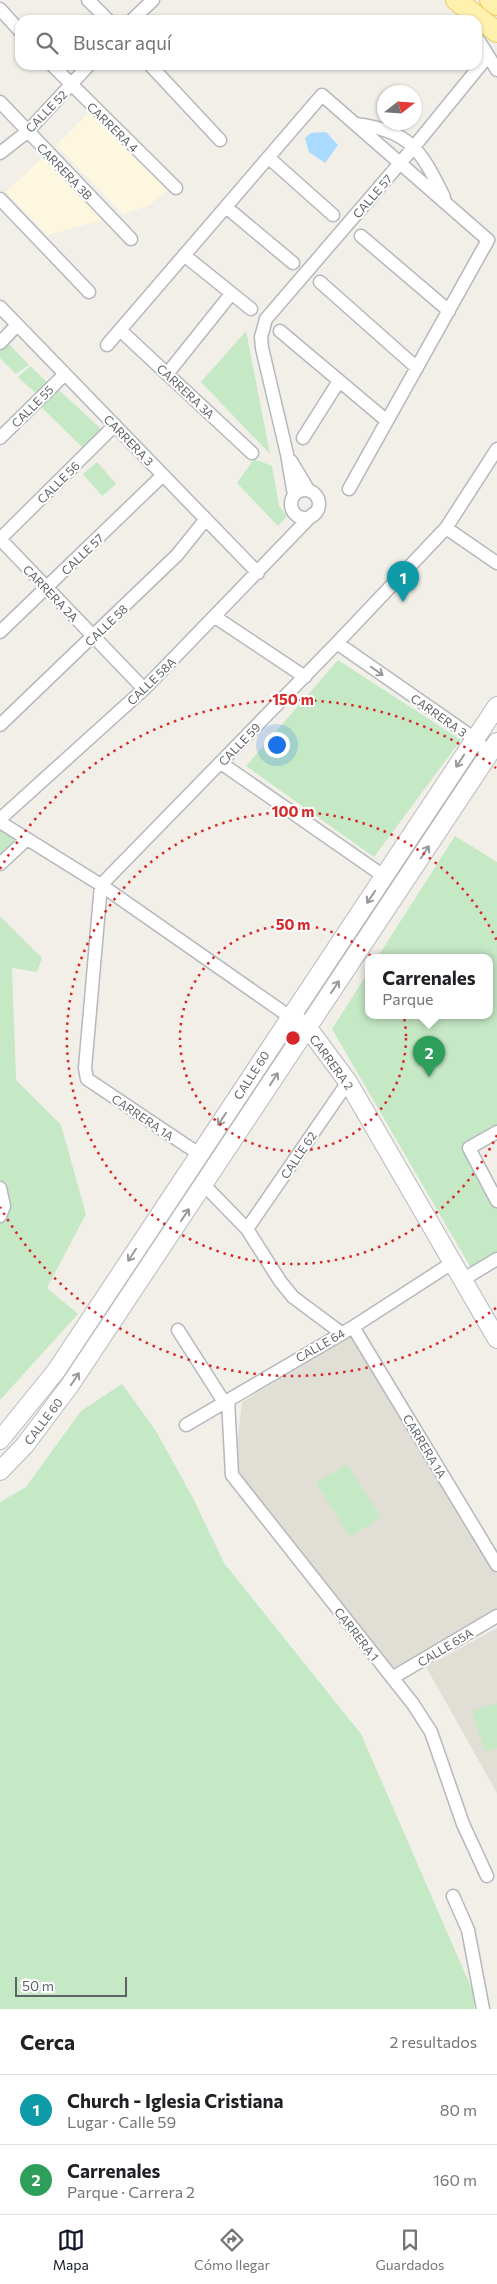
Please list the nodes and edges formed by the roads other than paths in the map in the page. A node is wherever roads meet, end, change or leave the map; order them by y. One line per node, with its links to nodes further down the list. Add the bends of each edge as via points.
1 (88, 0): 7 (street)
2 (153, 0): 8 (street)
3 (455, 0): 9 (street); 10 (main road)
4 (490, 0): 5 (main road)
5 (497, 5)
6 (0, 9): 12 (street)
7 (103, 15)
8 (137, 15)
9 (463, 15)
10 (475, 15)
11 (482, 21): 13 (main road)
12 (15, 26)
13 (497, 32)
14 (482, 46): 15 (street)
15 (488, 56): 16 (street, CALLE 57); 21 (street)
16 (482, 63)
17 (56, 70): 22 (street, CARRERA 4)
18 (84, 70): 22 (street, CALLE 52)
19 (155, 70): 26 (street)
20 (477, 70): 27 (street, CALLE 57)
21 (497, 70)
22 (70, 85): 25 (street, CALLE 52); 31 (street, CARRERA 4)
23 (0, 102): 25 (street, CARRERA 3B)
24 (356, 124): 27 (street, via 381,127 399,134); 29 (street, via 322,95); 30 (street)
25 (27, 132): 28 (street, CALLE 52); 37 (street, CARRERA 3B)
26 (220, 140)
27 (413, 148): 30 (street, CALLE 57); 33 (street, via 427,163)
28 (0, 154)
29 (269, 158): 34 (street); 35 (street)
30 (400, 162): 33 (street); 61 (street, CALLE 57, via 266,319 261,337 265,365)
31 (176, 188)
32 (0, 199): 41 (street)
33 (448, 205): 45 (street, via 488,240)
34 (226, 207): 38 (street); 39 (street)
35 (333, 215)
36 (361, 236): 45 (street)
37 (131, 239)
38 (184, 255): 42 (street); 47 (street)
39 (293, 263)
40 (320, 282): 51 (street)
41 (88, 292)
42 (231, 294): 44 (street); 53 (street)
43 (0, 307): 46 (street, CARRERA 3)
44 (251, 309)
45 (449, 311): 51 (street)
46 (17, 325): 49 (street); 52 (street, CARRERA 3)
47 (120, 330): 50 (street); 53 (street, CARRERA 3A)
48 (280, 331): 54 (street)
49 (0, 343)
50 (106, 345)
51 (417, 368): 55 (street)
52 (65, 374): 56 (street, CARRERA 3); 57 (street, CALLE 55)
53 (167, 374): 60 (street, CARRERA 3A)
54 (339, 381): 55 (street); 58 (street)
55 (387, 422): 63 (street)
56 (115, 426): 62 (street, CARRERA 3); 71 (street, CALLE 56)
57 (0, 438)
58 (303, 438)
59 (497, 449): 69 (street, CALLE 59)
60 (252, 453)
61 (287, 454): 64 (street); 65 (street)
62 (163, 475): 68 (street, CARRERA 3); 74 (street, CALLE 57)
63 (349, 489)
64 (309, 491): 65 (street); 66 (street, via 318,501)
65 (294, 495): 67 (street, via 291,505)
66 (313, 514): 67 (street, via 305,518); 70 (street, CALLE 58A)
67 (296, 515): 70 (street)
68 (206, 519): 73 (street, CARRERA 3); 77 (street, CALLE 58, via 177,555)
69 (446, 528): 72 (street); 78 (street, CALLE 59)
70 (294, 534): 73 (street, CALLE 58A)
71 (0, 539): 74 (street, CARRERA 2A)
72 (497, 563)
73 (258, 573): 75 (street, CALLE 58A)
74 (47, 588): 76 (street, CALLE 57); 77 (street, CARRERA 2A)
75 (215, 616): 79 (street); 80 (street, CALLE 58A)
76 (0, 632)
77 (94, 637): 80 (street, CARRERA 2A); 82 (street, CALLE 58)
78 (338, 643): 79 (street, CALLE 59); 83 (street, CARRERA 3, one-way to 83)
79 (305, 677): 85 (street, CALLE 59)
80 (144, 689): 86 (street, CALLE 58A)
81 (497, 706): 83 (main road, CALLE 60)
82 (0, 725)
83 (475, 740): 84 (street, CARRERA 3); 89 (main road, CALLE 60, one-way to 89)
84 (493, 748): 92 (main road, CALLE 60, one-way to 84)
85 (221, 763): 89 (street); 90 (street, CALLE 59)
86 (0, 821): 87 (street, CARRERA 2)
87 (26, 839): 88 (street); 90 (street, CARRERA 2)
88 (0, 864)
89 (384, 877): 91 (main road, CALLE 60, one-way to 91)
90 (101, 885): 91 (street, CARRERA 2); 95 (street, CARRERA 1A, via 85,1068 87,1079)
91 (290, 1017): 92 (main road, CARRERA 2); 95 (main road, CALLE 60, one-way to 95)
92 (308, 1028): 93 (main road, CARRERA 2); 96 (main road, CALLE 60, one-way to 92)
93 (348, 1082): 100 (street, CALLE 62); 102 (main road, CARRERA 2)
94 (497, 1132): 98 (street, via 469,1148)
95 (199, 1154): 110 (main road, CALLE 60, one-way to 110, via 56,1371)
96 (204, 1185): 100 (street); 111 (main road, CALLE 60, one-way to 96, via 25,1445 70,1386)
97 (0, 1188): 99 (street, via 4,1206)
98 (497, 1200)
99 (1, 1216)
100 (247, 1229): 106 (street, via 293,1297)
101 (497, 1259): 103 (street)
102 (452, 1263): 103 (main road, CARRERA 2); 104 (street, CALLE 64)
103 (462, 1280): 107 (main road, CARRERA 2)
104 (353, 1327): 106 (street, CALLE 64); 112 (street, CARRERA 1A)
105 (178, 1330): 108 (street, CARRERA 1)
106 (340, 1332): 108 (street, CALLE 64)
107 (497, 1339)
108 (226, 1401): 109 (street, CALLE 64); 114 (street, CARRERA 1, via 232,1475)
109 (186, 1425)
110 (0, 1440)
111 (0, 1471)
112 (497, 1565)
113 (497, 1616): 114 (street, CALLE 65A)
114 (392, 1678): 115 (street, CARRERA 1, via 431,1732 463,1824)
115 (487, 1876)
116 (453, 1896): 117 (street, via 468,1930)
117 (483, 2009)

